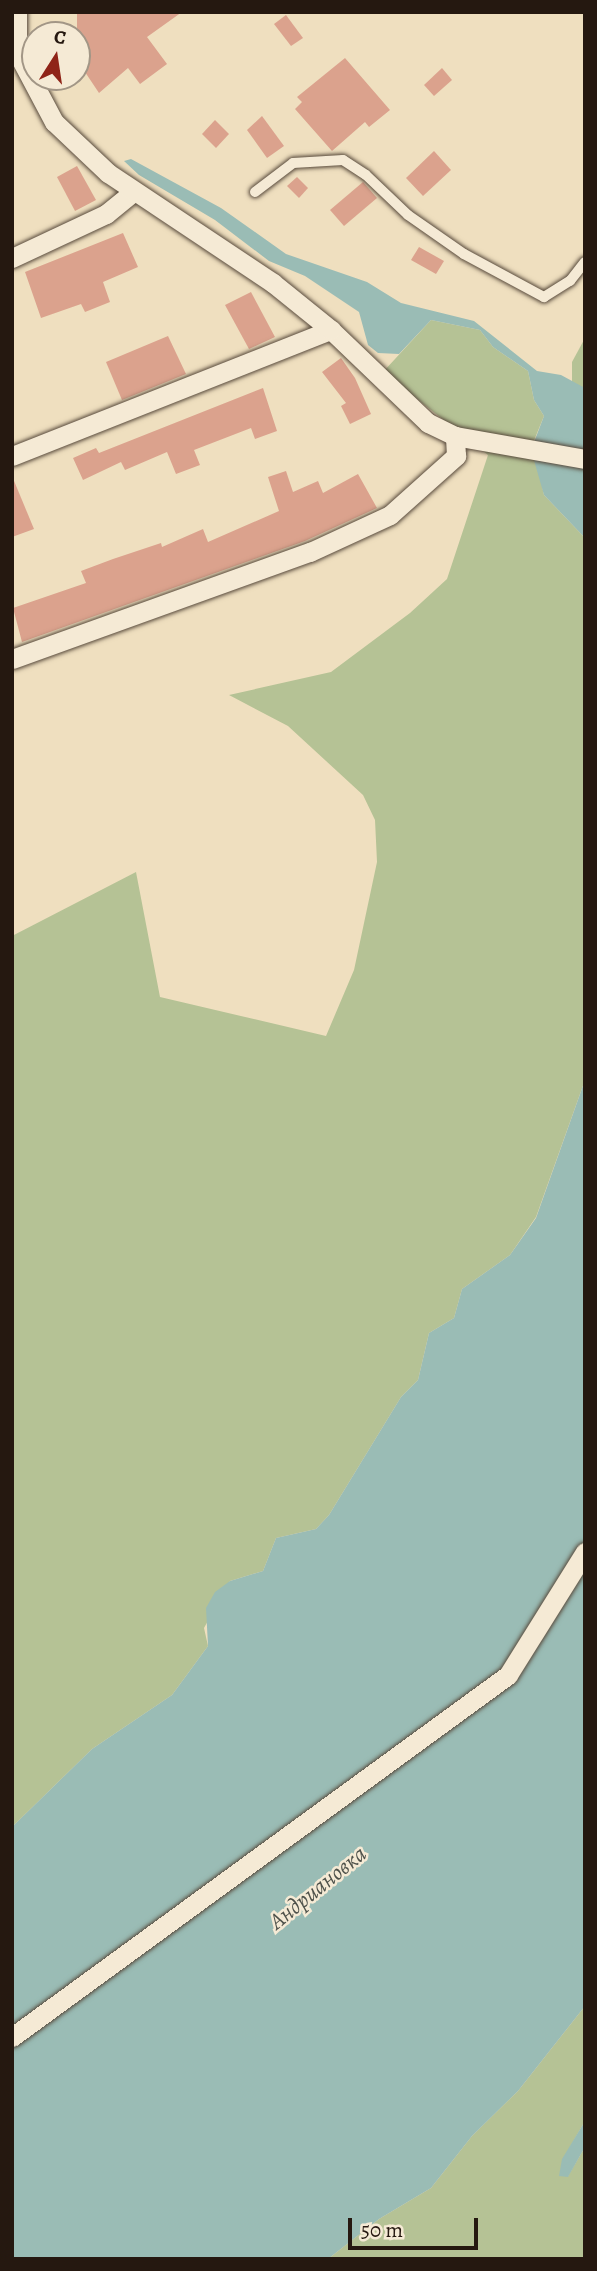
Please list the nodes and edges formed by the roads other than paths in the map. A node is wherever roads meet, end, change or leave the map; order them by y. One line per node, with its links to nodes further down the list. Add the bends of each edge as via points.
1 (17, 12): 2 (street)
2 (15, 53): 3 (street, via 54,122)
3 (133, 192): 5 (street, via 106,215); 7 (street, via 273,283)
4 (255, 192): 6 (lane, via 293,163 343,160 408,215 464,254 544,297 570,281)
5 (12, 258)
6 (585, 261)
7 (331, 330): 8 (street, via 428,423); 9 (street)
8 (456, 436): 10 (street); 11 (street, via 456,456 451,463 390,515 310,552)
9 (12, 456)
10 (585, 459)
11 (12, 659)
12 (585, 1552): 13 (street, via 508,1675)
13 (12, 2037)

